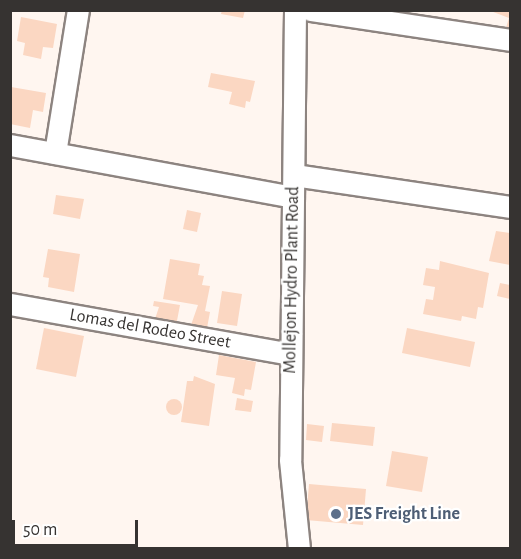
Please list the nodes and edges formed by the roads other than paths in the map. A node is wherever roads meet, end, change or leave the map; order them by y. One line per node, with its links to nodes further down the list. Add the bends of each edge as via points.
1 (78, 10): 6 (street)
2 (295, 10): 7 (street, Mollejon Hydro Plant Road)
3 (310, 10): 4 (street)
4 (510, 40)
5 (10, 146): 6 (street)
6 (55, 153): 8 (street)
7 (294, 175): 8 (street, Mollejon Hydro Plant Road); 9 (street)
8 (293, 197): 11 (street, Mollejon Hydro Plant Road)
9 (510, 207)
10 (10, 304): 11 (street, Lomas del Rodeo Street)
11 (290, 354): 12 (street, Mollejon Hydro Plant Road, via 290,466)
12 (299, 549)

